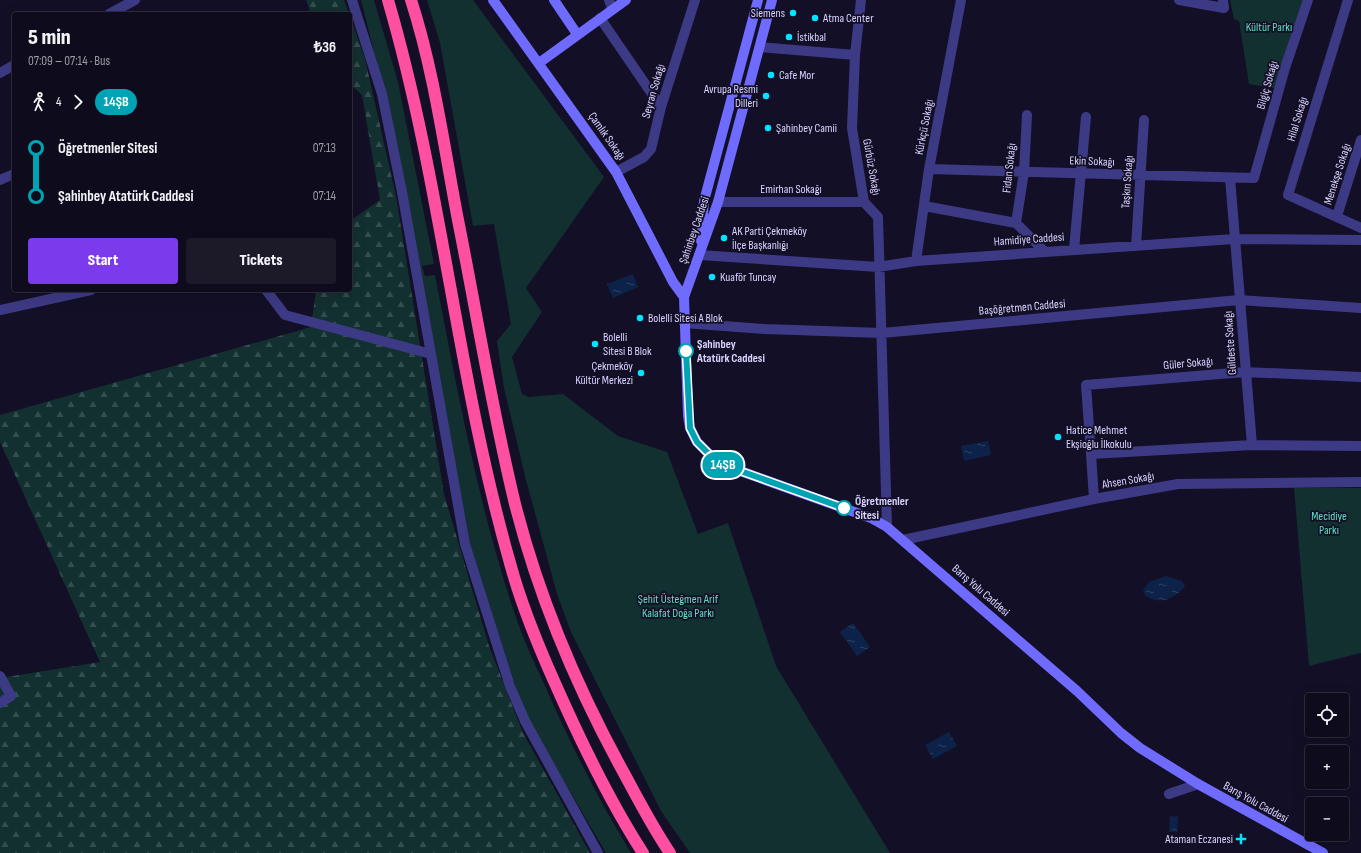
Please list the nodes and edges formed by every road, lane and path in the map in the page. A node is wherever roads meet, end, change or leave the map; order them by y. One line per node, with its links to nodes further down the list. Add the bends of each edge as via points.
1 (135, 0): 18 (street)
2 (352, 0): 62 (street, via 382,94)
3 (388, 0): 78 (highway, via 416,109 477,430 510,566 539,646 568,712 598,774)
4 (411, 0): 79 (highway, via 432,86 500,434 515,504 530,557 554,623 598,727)
5 (493, 0): 23 (main road, Çamlık Sokağı)
6 (554, 0): 20 (main road)
7 (626, 0): 17 (main road)
8 (695, 0): 26 (street, Seyran Sokağı)
9 (758, 0): 51 (main road, via 704,201)
10 (772, 0): 21 (main road, Şahinbey Caddesi)
11 (861, 0): 22 (street, Gürbüz Sokağı)
12 (962, 0): 31 (street, Kürkçü Sokağı)
13 (1179, 0): 14 (street, via 1224,8)
14 (1223, 0)
15 (1308, 0): 38 (street, Bilgiç Sokağı)
16 (1348, 0): 43 (street, Hilal Sokağı, via 1288,195)
17 (611, 4): 19 (main road)
18 (113, 12)
19 (600, 18): 20 (main road); 26 (street)
20 (576, 34): 23 (main road)
21 (760, 47): 22 (street); 40 (main road, Şahinbey Caddesi)
22 (855, 55): 41 (street, Gürbüz Sokağı, via 852,128)
23 (539, 63): 32 (main road, Çamlık Sokağı)
24 (12, 66): 25 (street)
25 (0, 73)
26 (662, 107): 32 (street, Seyran Sokağı, via 651,149 644,157)
27 (1027, 115): 33 (street, Fidan Sokağı)
28 (1086, 117): 34 (street)
29 (1144, 120): 36 (street, Taşkın Sokağı)
30 (1361, 140): 43 (street, Menekşe Sokağı)
31 (929, 169): 33 (street, Ekin Sokağı); 42 (street, Kürkçü Sokağı)
32 (616, 172): 56 (main road, Çamlık Sokağı, via 673,282)
33 (1024, 172): 34 (street, Ekin Sokağı); 44 (street, Fidan Sokağı)
34 (1081, 174): 36 (street, Ekin Sokağı); 49 (street)
35 (12, 175): 39 (street)
36 (1141, 175): 37 (street, Ekin Sokağı); 48 (street, Taşkın Sokağı)
37 (1230, 178): 38 (street, Ekin Sokağı); 46 (street, Güldeste Sokağı)
38 (1254, 178)
39 (0, 180)
40 (718, 202): 41 (street, Emirhan Sokağı); 51 (main road, Şahinbey Caddesi)
41 (864, 202): 53 (street, Gürbüz Sokağı, via 878,216)
42 (924, 206): 44 (street); 52 (street, Kürkçü Sokağı)
43 (1337, 216): 45 (street)
44 (1016, 222): 50 (street)
45 (1361, 228)
46 (1234, 239): 47 (street, Hamidiye Caddesi); 48 (street, Hamidiye Caddesi); 57 (street, Güldeste Sokağı)
47 (1361, 240)
48 (1136, 246): 49 (street, Hamidiye Caddesi)
49 (1074, 249): 50 (street, Hamidiye Caddesi)
50 (1045, 252): 52 (street, Hamidiye Caddesi)
51 (699, 255): 53 (street, Hamidiye Caddesi); 56 (main road, Şahinbey Caddesi)
52 (916, 261): 53 (street, Hamidiye Caddesi)
53 (878, 268): 61 (street, Gürbüz Sokağı)
54 (82, 292): 59 (street)
55 (268, 292): 62 (street, via 285,315)
56 (684, 296): 60 (main road, Şahinbey Caddesi)
57 (1240, 300): 58 (street, Başöğretmen Caddesi); 61 (street, Başöğretmen Caddesi); 63 (street, Güldeste Sokağı)
58 (1361, 308)
59 (0, 310)
60 (684, 322): 61 (street, Başöğretmen Caddesi, via 765,329); 68 (main road, Şahinbey Caddesi, via 690,428 697,442)
61 (882, 333): 71 (street, Gürbüz Sokağı)
62 (431, 354): 77 (street, via 465,544 510,686 534,740)
63 (1245, 372): 64 (street, Güler Sokağı); 65 (street, Güldeste Sokağı); 67 (street, Güler Sokağı, via 1086,384)
64 (1361, 377)
65 (1252, 445): 66 (street); 67 (street)
66 (1361, 446)
67 (1091, 454): 70 (street)
68 (718, 463): 71 (main road, Barış Yolu Caddesi, via 870,518)
69 (1361, 482): 70 (street, Ahsen Sokağı, via 1178,484)
70 (1094, 499): 72 (street, Ahsen Sokağı)
71 (887, 527): 72 (main road, Barış Yolu Caddesi)
72 (903, 540): 75 (main road, Barış Yolu Caddesi, via 1077,691 1121,733 1140,748)
73 (0, 676): 74 (street, via 11,696)
74 (0, 702)
75 (1198, 784): 76 (street); 80 (main road, Barış Yolu Caddesi)
76 (1169, 794)
77 (598, 853)
78 (643, 853)
79 (670, 853)
80 (1323, 853)

